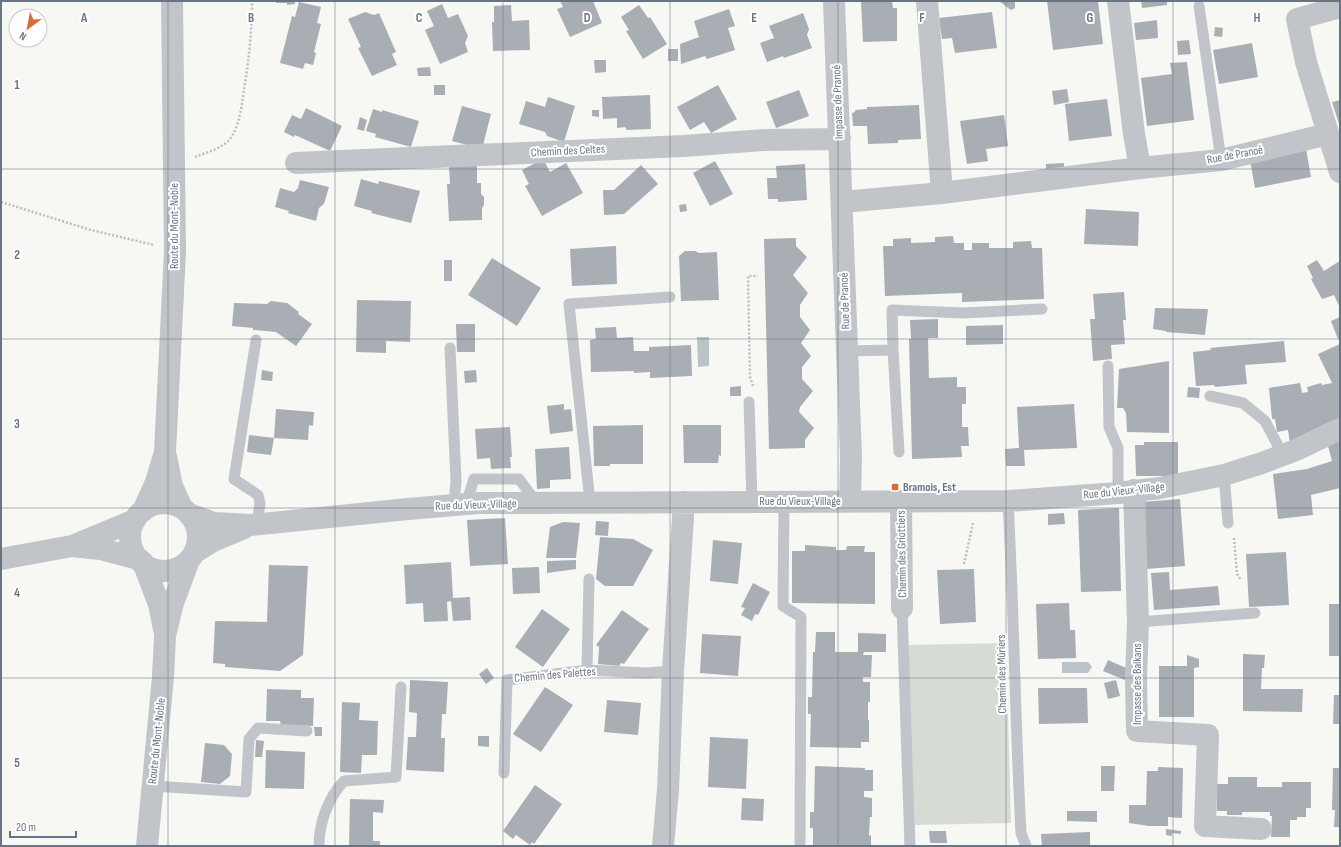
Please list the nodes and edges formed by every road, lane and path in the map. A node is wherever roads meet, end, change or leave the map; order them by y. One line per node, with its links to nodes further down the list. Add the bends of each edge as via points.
1 (172, 1): 12 (street, Route du Mont-Noble)
2 (252, 1): 12 (path, via 241,113 232,136 224,144)
3 (834, 1): 9 (street, Impasse de Pranoé)
4 (927, 1): 15 (street)
5 (1118, 1): 13 (street)
6 (1199, 6): 10 (lane)
7 (1340, 7): 8 (street, via 1297,19 1306,62)
8 (1328, 134): 10 (street, Rue de Pranoé); 14 (street)
9 (840, 139): 11 (street, Chemin des Celtes, via 765,140 684,146); 17 (street, Impasse de Pranoé)
10 (1221, 160): 13 (street, Rue de Pranoé)
11 (296, 163)
12 (174, 165): 18 (street, Route du Mont-Noble)
13 (1140, 168): 15 (street, Rue de Pranoé)
14 (1340, 172)
15 (942, 193): 17 (street, Rue de Pranoé)
16 (1, 202): 18 (path, via 91,230)
17 (842, 202): 25 (street, Rue de Pranoé)
18 (176, 251): 31 (street, Route du Mont-Noble)
19 (758, 276): 27 (path, via 748,276 750,377)
20 (670, 297): 41 (lane, via 569,304)
21 (1042, 309): 24 (lane, via 963,313 892,310)
22 (256, 340): 48 (lane, via 234,479 258,495 260,503)
23 (450, 348): 44 (lane, via 456,481)
24 (893, 350): 25 (lane); 32 (lane)
25 (847, 351): 38 (street, Rue de Pranoé)
26 (1108, 366): 35 (lane, via 1109,427 1118,448)
27 (754, 389)
28 (1210, 396): 33 (lane, via 1243,403 1265,422)
29 (749, 402): 43 (lane)
30 (1340, 429): 33 (street, Rue du Vieux-Village)
31 (165, 452): 45 (street, Route du Mont-Noble, via 172,486); 46 (street, Route du Mont-Noble, via 156,482)
32 (899, 452)
33 (1283, 456): 34 (street, Rue du Vieux-Village)
34 (1224, 475): 35 (street, Rue du Vieux-Village, via 1167,487); 47 (lane)
35 (1126, 492): 40 (street, Rue du Vieux-Village); 58 (street, Impasse des Balkans)
36 (901, 500): 38 (street, Rue du Vieux-Village); 39 (street, Rue du Vieux-Village); 56 (street, Chemin des Griottiers)
37 (784, 501): 38 (street, Rue du Vieux-Village); 43 (street, Rue du Vieux-Village); 70 (lane, via 783,606 801,617)
38 (850, 501)
39 (977, 501): 40 (street, Rue du Vieux-Village); 53 (path)
40 (1008, 501): 72 (lane, Chemin des Mûriers, via 1013,588 1016,739 1021,833)
41 (590, 502): 42 (street, Rue du Vieux-Village); 44 (street, Rue du Vieux-Village)
42 (684, 502): 43 (street, Rue du Vieux-Village); 61 (street)
43 (752, 502)
44 (460, 505): 48 (street, Rue du Vieux-Village)
45 (186, 511): 46 (street, via 170,503 158,503); 48 (street, Rue du Vieux-Village, via 214,523); 50 (street, via 198,532 198,542)
46 (139, 515): 49 (street); 52 (street, via 131,530 131,541)
47 (1228, 523): 55 (path, via 1233,531 1237,574)
48 (254, 525): 50 (street, Rue du Vieux-Village, via 204,545)
49 (72, 546): 51 (street); 52 (street, via 101,549)
50 (192, 556): 52 (street, via 176,568 166,570 156,570); 59 (street, Route du Mont-Noble, via 173,603)
51 (1, 559)
52 (141, 561): 59 (street, Route du Mont-Noble, via 159,604)
53 (964, 564)
54 (589, 579): 60 (lane)
55 (1241, 580)
56 (902, 608): 71 (lane)
57 (1255, 613): 58 (lane)
58 (1138, 622): 66 (street, Impasse des Balkans, via 1137,731 1208,735 1205,826)
59 (166, 636): 65 (street, Route du Mont-Noble)
60 (587, 670): 61 (lane, Chemin des Palettes); 64 (lane, Chemin des Palettes, via 507,680)
61 (673, 671): 69 (street)
62 (401, 687): 68 (lane, via 396,777 344,781 326,809 321,824)
63 (307, 731): 65 (lane, via 258,728 253,733 249,739 246,792)
64 (504, 773)
65 (152, 786): 67 (street, Route du Mont-Noble)
66 (1261, 829)
67 (147, 846)
68 (319, 846)
69 (663, 846)
70 (800, 846)
71 (910, 846)
72 (1026, 846)

